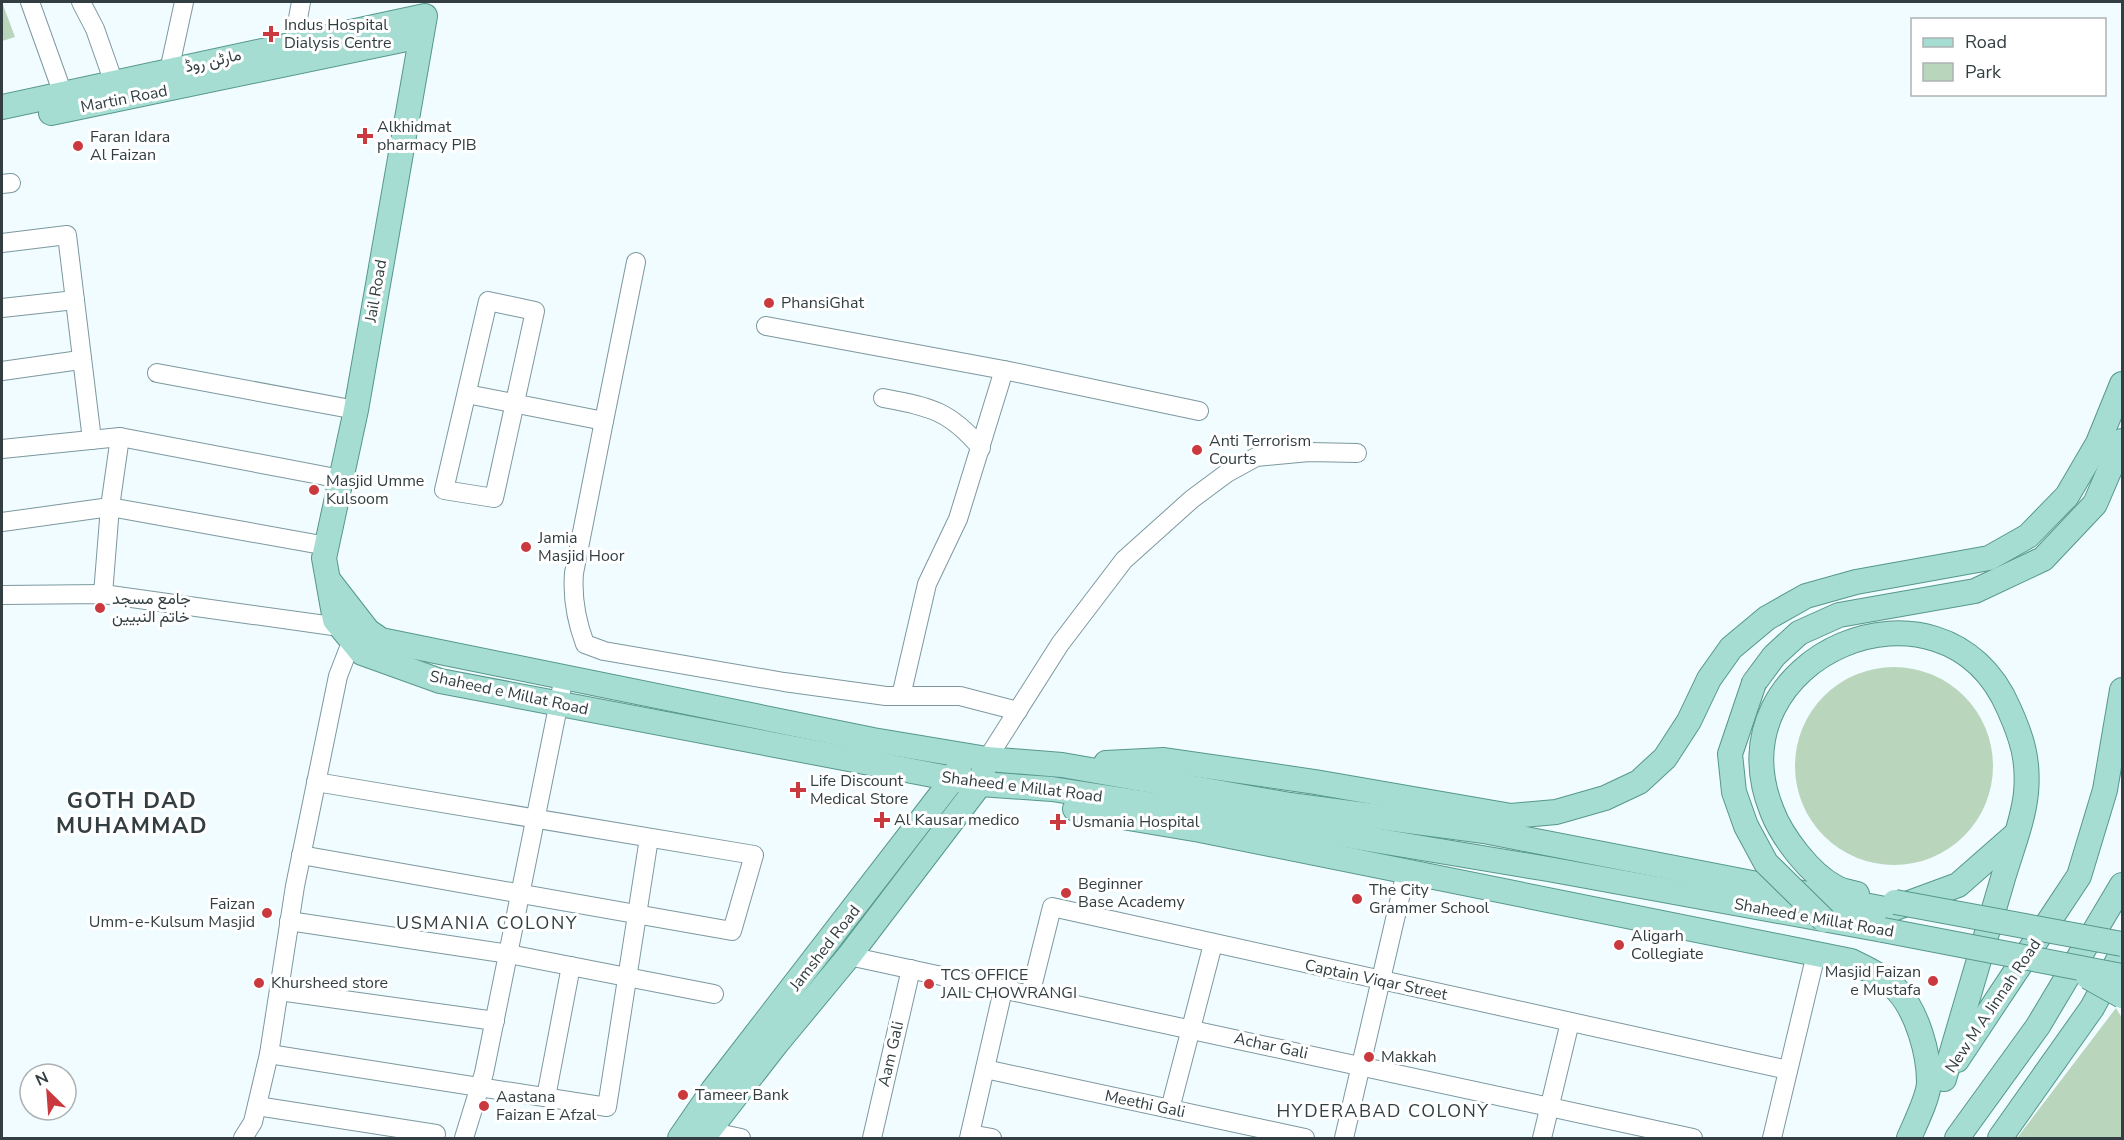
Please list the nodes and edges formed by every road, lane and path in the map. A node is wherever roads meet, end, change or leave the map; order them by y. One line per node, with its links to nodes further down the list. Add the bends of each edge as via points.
1 (30, 2): 9 (street)
2 (81, 2): 8 (street)
3 (183, 2): 7 (street)
4 (301, 2): 6 (street)
5 (424, 18): 6 (main road, Martin Road); 25 (main road, Jail Road)
6 (291, 53): 7 (main road, Martin Road)
7 (167, 81): 8 (main road, مارٹن روڈ); 11 (main road, Martin Road)
8 (114, 83): 9 (main road, مارٹن روڈ)
9 (63, 94): 10 (main road, مارٹن روڈ)
10 (2, 107)
11 (2, 123)
12 (2, 243): 14 (street, via 67,236)
13 (636, 262): 27 (street)
14 (75, 300): 15 (street); 17 (street)
15 (2, 308)
16 (766, 326): 18 (street)
17 (80, 360): 19 (street); 29 (street)
18 (1004, 370): 26 (street); 31 (street)
19 (2, 371)
20 (156, 373): 25 (street)
21 (2122, 384): 47 (main road, via 2098,443 2067,496 2028,536 1989,558 1856,582 1806,596 1767,618 1725,656 1665,758 1639,782 1605,798 1556,812 1511,816 1164,760)
22 (467, 394): 24 (street); 24 (street, via 488,302 535,311); 24 (street, via 444,490 494,498)
23 (883, 398): 31 (street, via 945,413)
24 (517, 405): 27 (street)
25 (356, 410): 34 (main road, Jail Road)
26 (1199, 411)
27 (604, 421): 44 (street, via 572,596 585,644 604,651 784,682)
28 (120, 437): 29 (street); 34 (street); 35 (street)
29 (92, 440): 32 (street)
30 (2122, 441): 60 (main road, bridge, via 2095,504 2043,559 1975,591 1839,615 1799,633 1774,656 1754,683 1730,754 1734,792 1746,826 1766,863)
31 (981, 448): 44 (street, via 958,519 927,584)
32 (2, 449)
33 (1357, 453): 46 (street, via 1310,452 1256,458 1227,473 1192,499 1124,560 1060,644)
34 (341, 479): 37 (main road, Jail Road)
35 (110, 507): 36 (street); 37 (street); 39 (street)
36 (2, 522)
37 (327, 546): 38 (main road, Jail Road, via 324,558)
38 (328, 580): 41 (main road, via 335,620); 42 (main road, Shaheed e Millat Road, via 368,631 381,640)
39 (103, 594): 40 (street); 41 (street)
40 (2, 595)
41 (346, 633): 45 (main road, Shaheed e Millat Road, via 362,653 440,681); 50 (street)
42 (564, 677): 45 (street); 48 (main road, Shaheed e Millat Road, via 873,740)
43 (2122, 690): 86 (main road, New M A Jinnah Road, via 2105,790 2079,876)
44 (901, 696): 46 (street, via 960,696)
45 (559, 704): 49 (main road, Shaheed e Millat Road); 52 (street)
46 (1018, 711): 48 (street)
47 (1062, 765): 48 (main road); 53 (main road, via 1290,805 1484,831 1890,910 1959,885)
48 (979, 768): 49 (main road, Jamshed Road); 51 (main road, Shaheed e Millat Road); 67 (main road, Jamshed Road)
49 (953, 779): 97 (main road, Jamshed Road)
50 (316, 782): 52 (street); 55 (street)
51 (1052, 789): 56 (main road, via 1067,807); 60 (main road, Shaheed e Millat Road)
52 (537, 818): 54 (street); 58 (street)
53 (2015, 836): 63 (main road, Shaheed e Millat Road, bridge, via 2026,793 2024,744 1990,673 1955,646 1921,635 1883,632 1841,645 1803,669 1782,692 1767,718 1761,763 1765,795 1788,843 1834,887 1894,902); 86 (main road, Shaheed e Millat Road)
54 (649, 838): 59 (street); 59 (street, via 754,855 732,931)
55 (301, 855): 58 (street); 61 (street)
56 (1406, 872): 66 (main road); 73 (street)
57 (2121, 888): 107 (main road, via 2038,1026)
58 (522, 892): 59 (street); 65 (street)
59 (639, 914): 72 (street)
60 (1824, 920): 68 (main road, Shaheed e Millat Road, bridge)
61 (290, 921): 65 (street); 75 (street)
62 (1213, 944): 73 (street, Captain Viqar Street); 77 (street, Captain Viqar Street, via 1052,907); 81 (street)
63 (2122, 944)
64 (2122, 953): 108 (main road, via 2092,1008)
65 (509, 954): 69 (street); 79 (street)
66 (1816, 954): 85 (street); 106 (main road, via 1851,961 1876,973 1898,991 1912,1015 1924,1046 1929,1083)
67 (849, 956): 70 (street, Achar Gali); 93 (main road, Jamshed Road)
68 (2059, 964): 71 (main road, Shaheed e Millat Road, bridge); 78 (main road, bridge)
69 (571, 966): 72 (street); 88 (street)
70 (911, 969): 74 (street, Achar Gali); 99 (street, Aam Gali)
71 (2122, 975)
72 (629, 978): 76 (street); 88 (street, via 607,1107)
73 (1381, 981): 80 (street, Captain Viqar Street); 83 (street)
74 (1004, 990): 77 (street, Achar Gali); 84 (street)
75 (279, 991): 79 (street); 82 (street)
76 (714, 994)
77 (1030, 995): 81 (street, Achar Gali)
78 (2122, 996)
79 (495, 1021): 87 (street)
80 (1570, 1022): 85 (street, Captain Viqar Street); 90 (street)
81 (1190, 1029): 83 (street, Achar Gali); 91 (street)
82 (269, 1054): 87 (street); 89 (street)
83 (1361, 1066): 90 (street, Achar Gali); 102 (street)
84 (985, 1069): 91 (street, Meethi Gali); 94 (street)
85 (1788, 1070): 105 (street)
86 (1944, 1079): 106 (main road, New M A Jinnah Road)
87 (480, 1086): 88 (street); 96 (street)
88 (546, 1097)
89 (257, 1106): 92 (street); 95 (street)
90 (1550, 1107): 103 (street); 104 (street, Achar Gali)
91 (1170, 1109): 101 (street, Meethi Gali)
92 (436, 1134)
93 (705, 1135): 98 (street)
94 (970, 1136): 100 (street)
95 (243, 1138)
96 (464, 1138)
97 (680, 1138)
98 (741, 1138)
99 (872, 1138)
100 (992, 1138)
101 (1305, 1138)
102 (1344, 1138)
103 (1542, 1138)
104 (1693, 1138)
105 (1772, 1138)
106 (1910, 1138)
107 (1957, 1138)
108 (2000, 1138)

